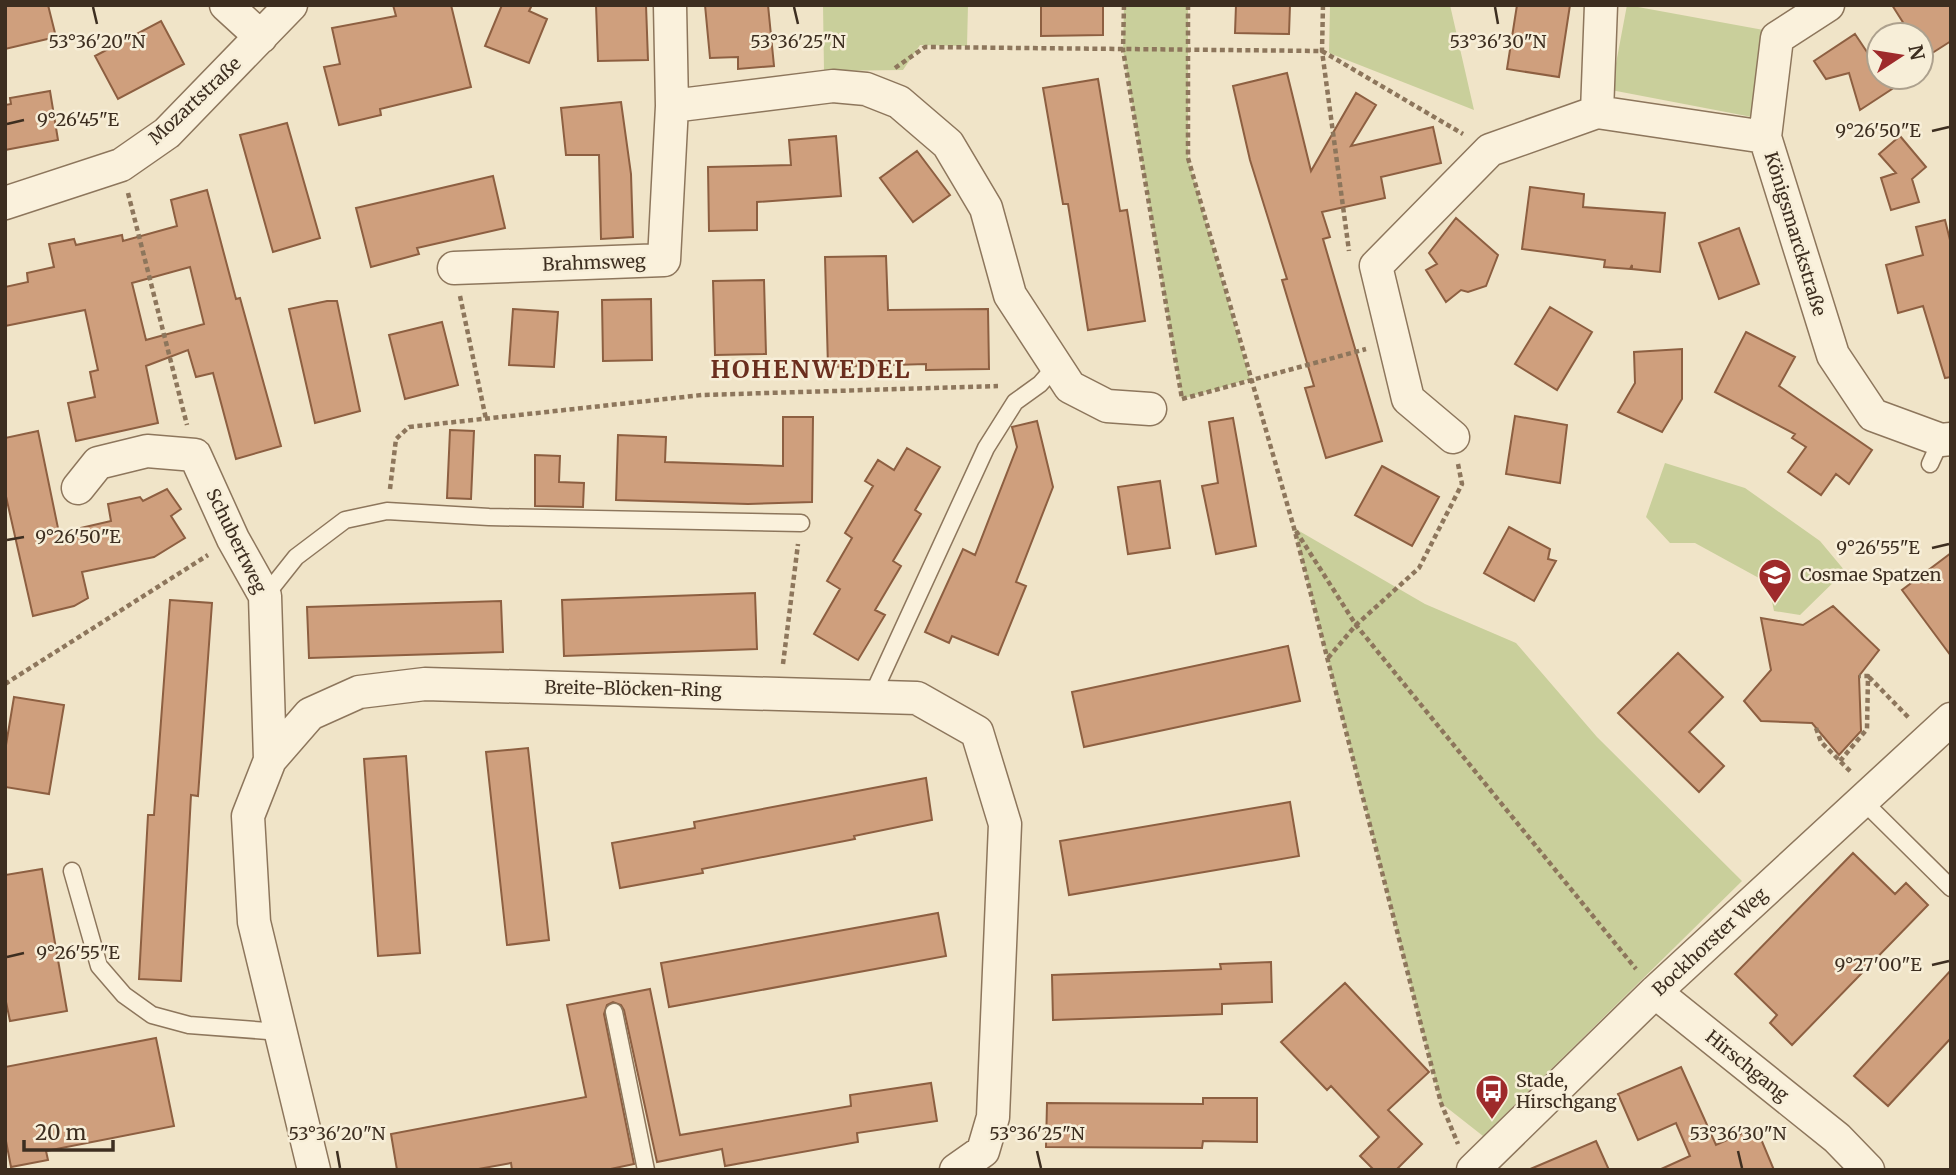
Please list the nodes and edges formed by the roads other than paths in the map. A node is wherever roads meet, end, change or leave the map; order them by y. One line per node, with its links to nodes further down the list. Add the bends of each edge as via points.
1 (226, 5): 6 (street)
2 (291, 5): 6 (street, Mozartstraße)
3 (670, 5): 7 (street)
4 (1601, 5): 8 (street)
5 (1828, 5): 9 (street, via 1777,38)
6 (261, 37): 10 (street, Mozartstraße, via 167,133 121,165)
7 (672, 106): 11 (street, Brahmsweg, via 664,260); 12 (street, via 833,86 866,89 899,102 948,144 986,208 1010,295)
8 (1597, 112): 9 (street, Königsmarckstraße); 14 (street, Königsmarckstraße, via 1490,150 1376,266 1408,399)
9 (1765, 137): 15 (street, Königsmarckstraße, via 1833,355 1873,415)
10 (5, 203)
11 (454, 268)
12 (1047, 376): 13 (street, via 1107,406); 19 (lane, via 1015,402 986,448)
13 (1150, 409)
14 (1453, 438)
15 (1941, 448)
16 (78, 488): 18 (street, Schubertweg, via 98,463 147,451 195,455)
17 (801, 523): 18 (lane, via 387,511 345,520 296,557)
18 (265, 596): 21 (street, Schubertweg)
19 (872, 696): 21 (street, Breite-Blöcken-Ring, via 425,684 359,692 310,714); 31 (street, Breite-Blöcken-Ring, via 916,698 977,733 1005,824 993,1117 984,1150)
20 (1951, 719): 22 (street, Bockhorster Weg)
21 (270, 760): 27 (street, Breite-Blöcken-Ring, via 248,816 254,922)
22 (1859, 788): 24 (lane); 25 (street, Bockhorster Weg)
23 (72, 871): 27 (lane, via 99,966 124,995 152,1015 189,1025)
24 (1951, 888)
25 (1655, 992): 28 (street, Bockhorster Weg); 32 (street, Hirschgang, via 1837,1138)
26 (614, 1012): 30 (lane)
27 (281, 1032): 29 (street, Breite-Blöcken-Ring)
28 (1467, 1161)
29 (314, 1170)
30 (646, 1170)
31 (956, 1170)
32 (1868, 1170)

